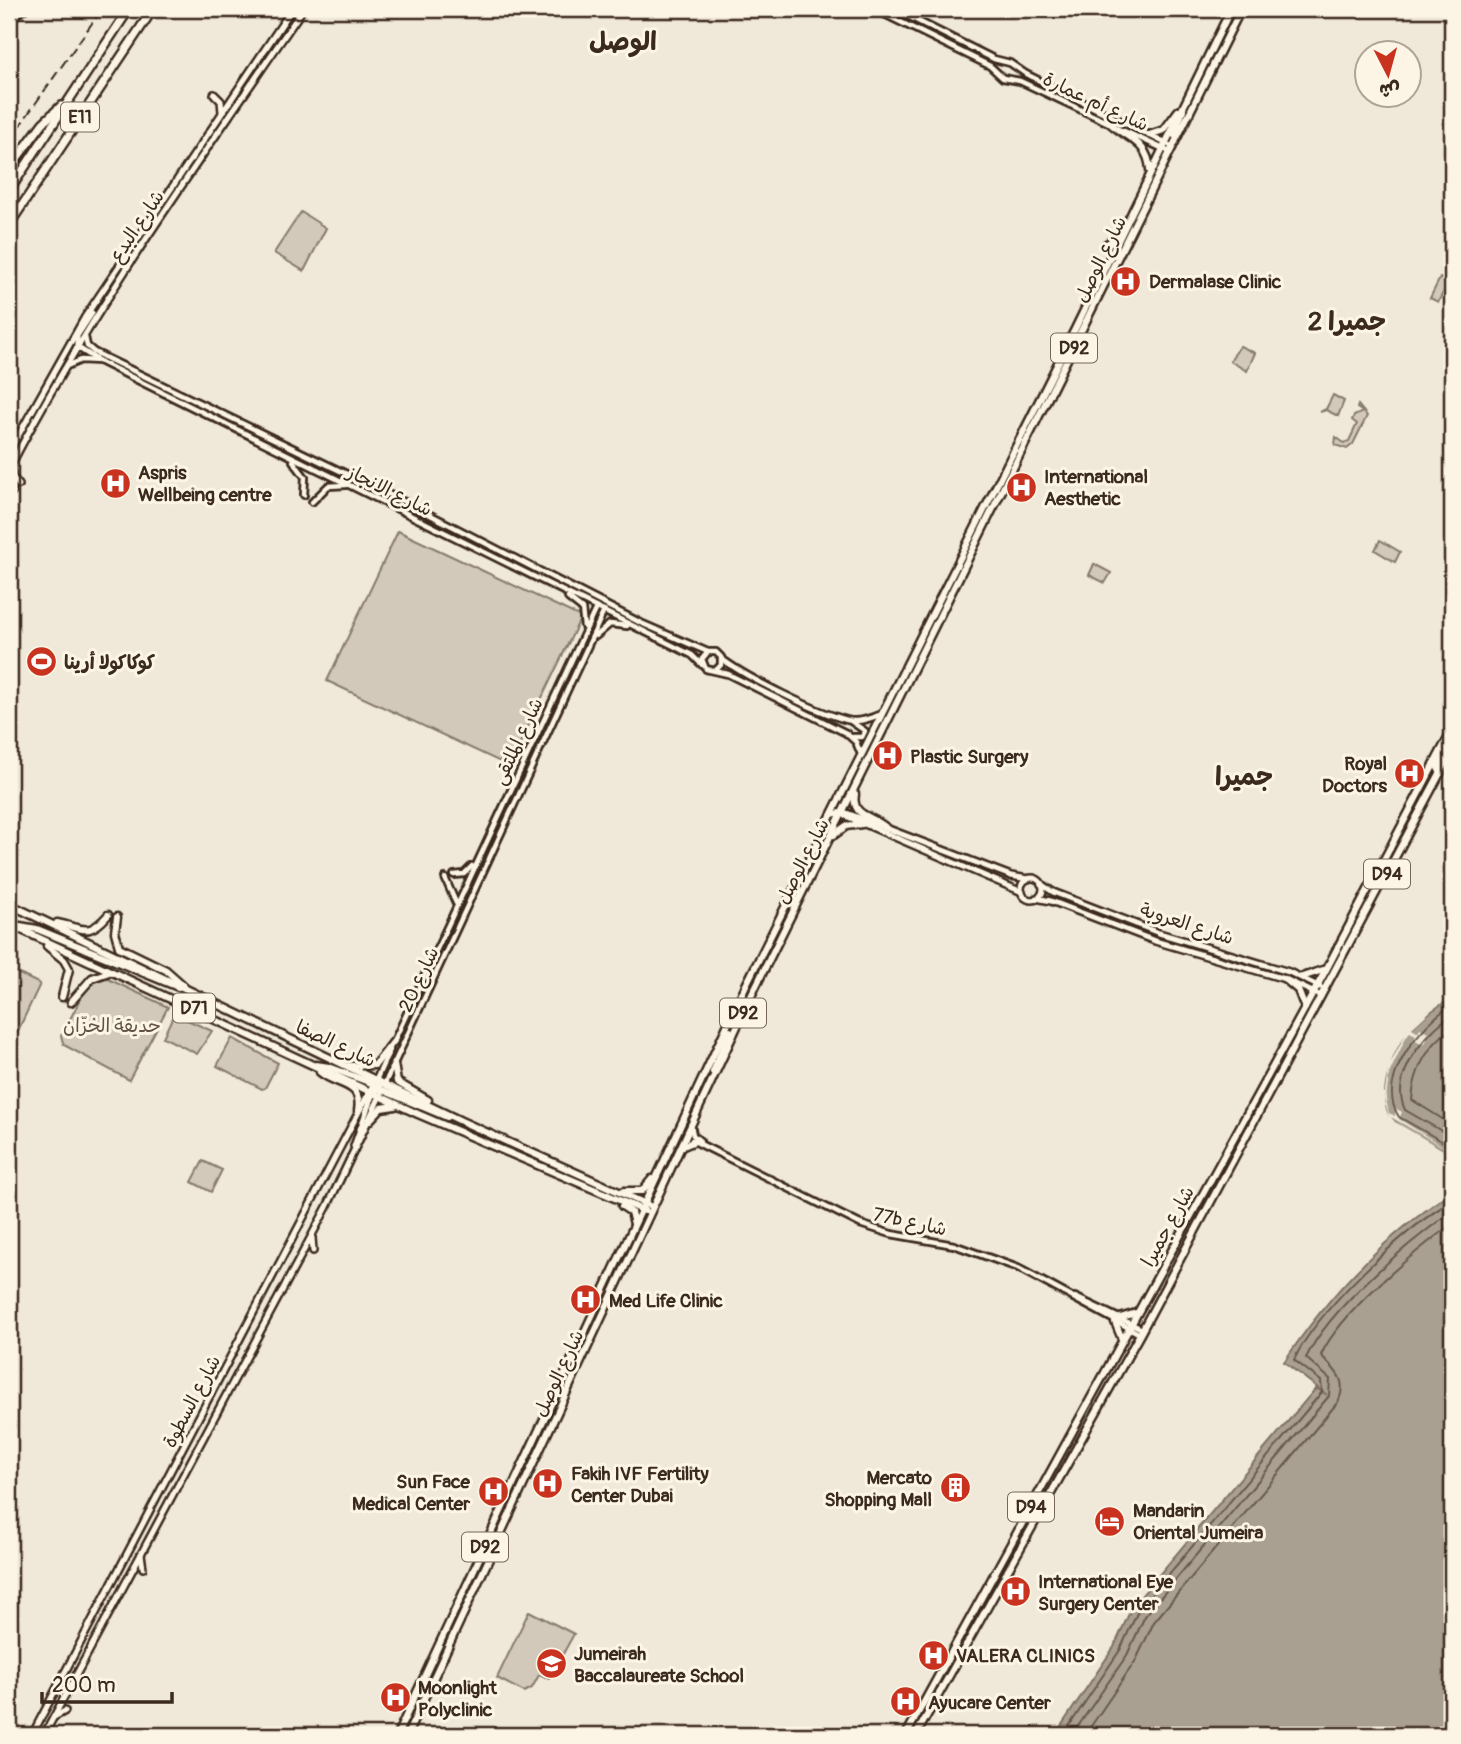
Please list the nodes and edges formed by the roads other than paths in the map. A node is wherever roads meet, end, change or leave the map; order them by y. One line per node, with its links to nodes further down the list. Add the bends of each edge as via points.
1 (25, 9): 10 (street)
2 (129, 9): 15 (highway, E11)
3 (153, 9): 27 (highway, E11)
4 (292, 9): 16 (main road, شارع البدع)
5 (303, 9): 21 (main road, شارع البدع)
6 (874, 9): 13 (street)
7 (894, 9): 11 (street)
8 (1231, 9): 17 (main road, شارع الوصل / D92)
9 (1241, 9): 23 (main road, شارع الوصل / D92)
10 (9, 20)
11 (1006, 62): 12 (street); 13 (street, via 1000,65)
12 (1015, 67): 14 (street); 20 (street, شارع أم عمارة)
13 (1000, 74): 14 (street)
14 (1009, 78): 19 (street, شارع أم عمارة)
15 (69, 99): 24 (highway); 26 (highway, E11)
16 (230, 101): 18 (main road, شارع البدع); 18 (main road, via 214,94 221,101); 21 (main road, via 231,108)
17 (1183, 108): 20 (main road, via 1164,130); 22 (main road, شارع الوصل / D92); 23 (main road)
18 (221, 113): 30 (main road, شارع البدع)
19 (1111, 124): 22 (street, شارع أم عمارة); 25 (main road, via 1144,148)
20 (1149, 135): 22 (street, شارع أم عمارة)
21 (213, 140): 32 (main road, شارع البدع)
22 (1163, 145): 23 (street, شارع أم عمارة); 25 (main road, شارع الوصل / D92)
23 (1173, 147): 36 (main road, شارع الوصل / D92)
24 (9, 169)
25 (1149, 175): 28 (main road, شارع الوصل / D92)
26 (9, 191)
27 (9, 225)
28 (1120, 236): 29 (main road); 31 (main road, شارع الوصل / D92)
29 (1105, 245)
30 (96, 303): 33 (main road, via 77,336); 37 (main road, شارع البدع)
31 (1075, 329): 36 (main road, via 1061,363); 40 (main road, شارع الوصل / D92)
32 (86, 330): 33 (main road, شارع البدع); 49 (street, شارع الانجاز, via 86,341 94,352 415,507)
33 (77, 346): 34 (main road); 35 (main road, شارع البدع)
34 (99, 361): 35 (street, via 81,360); 38 (street, شارع الانجاز)
35 (62, 370): 39 (main road, شارع البدع)
36 (1062, 372): 45 (main road, شارع الوصل / D92)
37 (9, 452)
38 (290, 457): 42 (street, شارع الانجاز); 43 (street, via 303,473)
39 (10, 466): 41 (main road)
40 (1005, 466): 45 (main road, via 1007,473); 48 (main road, شارع الوصل / D92)
41 (19, 485)
42 (351, 485): 44 (street, via 328,486); 47 (street, شارع الانجاز)
43 (304, 495)
44 (312, 502)
45 (990, 514): 67 (main road, شارع الوصل / D92, via 950,604)
46 (947, 565): 48 (main road)
47 (535, 578): 50 (street, شارع الانجاز); 53 (street, via 582,609 585,622)
48 (949, 579): 68 (main road, شارع الوصل / D92)
49 (599, 602): 50 (street, شارع الملتقى); 51 (street, شارع الانجاز)
50 (596, 608): 51 (street, شارع الانجاز); 53 (street, شارع الملتقى)
51 (606, 609): 52 (street, شارع الانجاز); 54 (street, شارع الملتقى); 55 (street, شارع الانجاز)
52 (663, 642): 54 (street, via 615,623 601,628); 57 (street, شارع الانجاز)
53 (578, 643): 72 (street, شارع الملتقى)
54 (588, 648): 74 (street, شارع الملتقى)
55 (708, 652): 56 (street, via 716,652); 57 (street)
56 (722, 659): 58 (street); 60 (street)
57 (702, 665): 58 (street)
58 (715, 671): 62 (street)
59 (879, 715): 60 (street)
60 (848, 720): 62 (street, via 862,726 865,733 858,738)
61 (1452, 730): 95 (main road, شارع جميرا / D94)
62 (846, 733): 65 (street)
63 (1452, 741): 66 (main road, via 1438,768)
64 (1452, 751): 66 (main road, شارع جميرا / D94)
65 (860, 752)
66 (1441, 772): 102 (main road, شارع جميرا / D94)
67 (856, 788): 68 (main road, شارع الوصل / D92); 70 (main road, via 858,812)
68 (839, 812): 69 (main road); 70 (main road); 71 (main road, شارع الوصل / D92); 84 (main road, شارع الوصل / D92)
69 (862, 824): 71 (main road, via 844,828); 80 (main road)
70 (885, 828): 77 (main road)
71 (830, 839): 99 (main road, شارع الوصل / D92)
72 (480, 854): 73 (street, شارع الملتقى); 75 (street, via 467,872)
73 (474, 866): 74 (street); 81 (street, شارع الملتقى)
74 (484, 872): 79 (street, شارع الملتقى)
75 (454, 875)
76 (445, 878): 86 (street)
77 (1028, 879): 78 (main road); 80 (main road)
78 (1041, 884): 83 (main road); 97 (main road, شارع العروبة, via 1158,933)
79 (478, 886): 82 (street, شارع 20)
80 (1022, 892): 83 (main road, via 1027,898)
81 (462, 893): 82 (street, via 468,890); 86 (street, شارع 20)
82 (472, 898): 108 (street, شارع 20)
83 (1036, 898): 98 (main road, شارع العروبة, via 1155,941)
84 (791, 900): 99 (main road, via 755,978); 103 (main road, شارع الوصل / D92)
85 (9, 904): 89 (main road, شارع الصفا / D71)
86 (456, 906): 107 (street, شارع 20)
87 (108, 915): 89 (main road, via 88,930)
88 (117, 917): 100 (main road, via 114,932 119,947 170,973)
89 (52, 923): 91 (main road, شارع الصفا / D71)
90 (13, 927): 92 (main road, via 37,929); 94 (main road, شارع الصفا / D71); 104 (main road, via 67,963 69,975)
91 (84, 940): 92 (main road); 100 (main road, شارع الصفا / D71)
92 (84, 950): 93 (main road)
93 (101, 956): 94 (main road); 100 (main road, via 164,984)
94 (99, 966): 96 (main road, شارع الصفا / D71)
95 (1327, 968): 97 (main road); 101 (main road, شارع جميرا / D94)
96 (110, 972): 105 (main road, via 92,978); 109 (main road, شارع الصفا / D71)
97 (1302, 977): 101 (main road, شارع العروبة)
98 (1286, 979): 101 (main road, شارع العروبة); 106 (main road, via 1298,990)
99 (757, 984): 111 (main road, شارع الوصل / D92)
100 (187, 989): 110 (main road, شارع الصفا / D71)
101 (1316, 989): 102 (main road, شارع العروبة); 106 (main road, شارع جميرا / D94)
102 (1323, 993): 136 (main road, شارع جميرا / D94)
103 (742, 994): 111 (main road, via 745,1000 715,1063); 124 (main road, شارع الوصل / D92)
104 (62, 997)
105 (71, 1002)
106 (1305, 1009): 132 (main road, شارع جميرا / D94)
107 (394, 1041): 110 (main road, via 375,1065); 112 (street, شارع 20)
108 (394, 1064): 112 (street, شارع 20); 114 (main road, via 397,1082)
109 (314, 1065): 112 (main road, شارع الصفا / D71); 115 (main road, via 323,1075 355,1090 360,1099)
110 (346, 1066): 112 (main road, شارع الصفا / D71)
111 (713, 1078): 118 (main road, شارع الوصل / D92)
112 (376, 1089): 113 (main road, شارع الصفا / D71); 114 (main road, شارع الصفا / D71); 115 (main road, شارع السطوة); 116 (main road, شارع السطوة); 117 (main road); 123 (main road)
113 (399, 1106): 116 (main road, via 383,1107); 126 (main road, شارع الصفا / D71)
114 (435, 1106): 117 (main road, شارع الصفا / D71)
115 (358, 1111): 131 (main road, شارع السطوة)
116 (369, 1121): 123 (main road, شارع السطوة)
117 (461, 1121): 125 (main road, شارع الصفا / D71)
118 (691, 1124): 119 (main road, شارع الوصل / D92); 121 (street, 77b شارع, via 694,1136)
119 (685, 1136): 120 (street, 77b شارع); 122 (main road, شارع الوصل / D92)
120 (695, 1141): 121 (street, 77b شارع); 122 (main road)
121 (706, 1146): 133 (street, 77b شارع, via 860,1224 962,1247 1027,1272)
122 (680, 1148): 127 (main road, شارع الوصل / D92)
123 (354, 1150): 129 (main road, شارع السطوة)
124 (662, 1166): 125 (main road, via 642,1191 634,1194); 127 (main road, شارع الوصل / D92)
125 (610, 1188): 127 (main road, شارع الصفا / D71)
126 (609, 1197): 127 (main road, شارع الصفا / D71); 128 (main road, via 631,1212)
127 (647, 1209): 128 (main road, شارع الوصل / D92); 139 (main road, شارع الوصل / D92)
128 (632, 1230): 138 (main road, شارع الوصل / D92)
129 (312, 1235): 130 (main road); 134 (main road, شارع السطوة)
130 (313, 1251)
131 (261, 1302): 134 (main road, via 268,1307); 140 (main road, شارع السطوة)
132 (1138, 1312): 133 (main road); 135 (main road, شارع جميرا / D94)
133 (1118, 1320): 135 (street, 77b شارع); 137 (main road)
134 (262, 1325): 141 (main road, شارع السطوة)
135 (1130, 1326): 136 (street, 77b شارع); 137 (main road, شارع جميرا / D94)
136 (1141, 1331): 155 (main road, شارع جميرا / D94)
137 (1122, 1342): 154 (main road, شارع جميرا / D94)
138 (572, 1360): 139 (main road, via 545,1427); 142 (main road, شارع الوصل / D92)
139 (547, 1434): 145 (main road, شارع الوصل / D92)
140 (168, 1480): 141 (main road, via 158,1503); 146 (main road, شارع السطوة)
141 (166, 1509): 143 (main road, شارع السطوة)
142 (485, 1546): 145 (main road); 150 (main road, شارع الوصل / D92)
143 (141, 1553): 144 (main road); 147 (main road, شارع السطوة)
144 (143, 1568)
145 (482, 1570): 153 (main road, شارع الوصل / D92)
146 (89, 1624): 147 (main road, via 96,1630); 151 (main road, شارع السطوة)
147 (90, 1649): 149 (main road, شارع السطوة)
148 (65, 1711): 149 (main road)
149 (52, 1720): 152 (main road, شارع السطوة)
150 (399, 1734)
151 (32, 1735)
152 (44, 1735)
153 (407, 1735)
154 (908, 1735)
155 (916, 1735)

